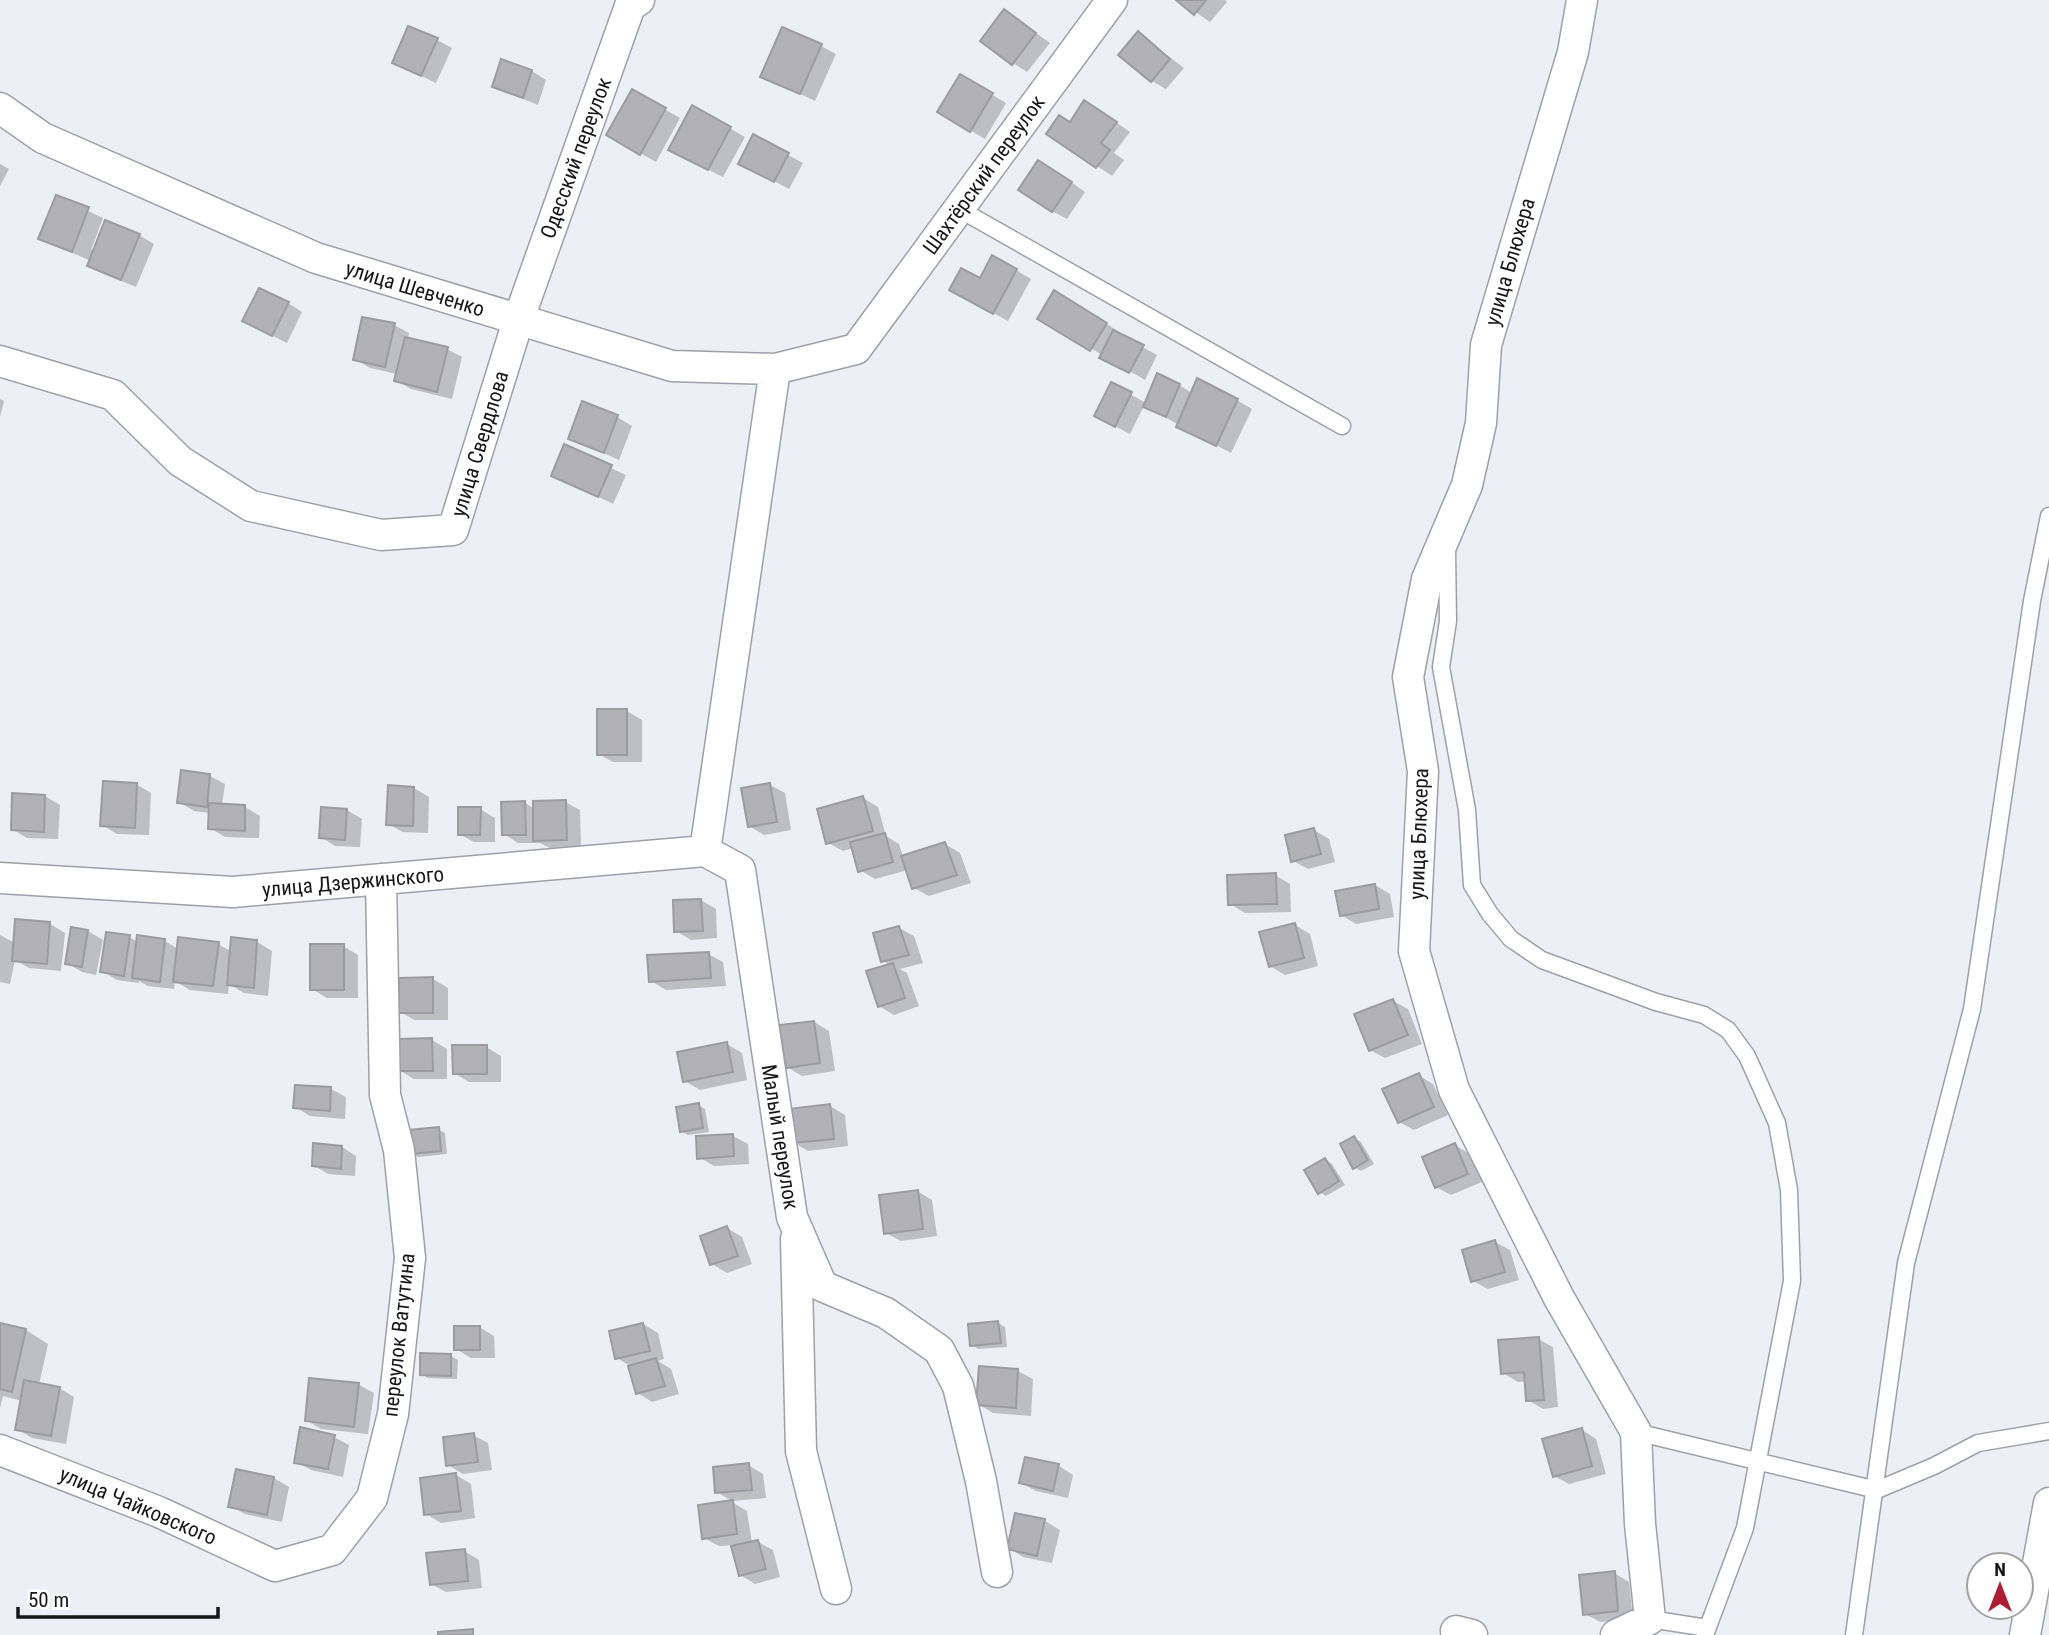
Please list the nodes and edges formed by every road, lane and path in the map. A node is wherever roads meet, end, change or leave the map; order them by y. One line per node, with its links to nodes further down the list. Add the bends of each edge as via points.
1 (639, 0): 6 (street, Одесский переулок, via 630,6)
2 (1112, 0): 5 (street, Шахтёрский переулок)
3 (1582, 0): 12 (street, улица Блюхера, via 1573,52 1486,345 1481,423 1467,485)
4 (0, 108): 6 (street, улица Шевченко, via 43,138 316,258)
5 (959, 209): 7 (street, Шахтёрский переулок); 10 (lane)
6 (518, 321): 8 (street, улица Свердлова, via 453,530 382,535 251,506 180,461 113,396); 9 (street, улица Шевченко, via 672,366)
7 (856, 349): 9 (street, улица Шевченко)
8 (0, 361)
9 (775, 369): 13 (street)
10 (1342, 426)
11 (2049, 516): 21 (lane, via 2032,601 1972,1009 1906,1263)
12 (1446, 533): 18 (street, улица Блюхера, via 1427,579 1408,677 1423,771 1414,951 1454,1090 1559,1298); 20 (lane, via 1447,621 1441,667 1467,810 1472,884 1511,939 1542,960 1704,1015 1728,1030 1747,1056 1777,1123 1789,1190 1792,1281)
13 (705, 851): 15 (street, улица Дзержинского); 16 (street, Малый переулок, via 740,870)
14 (0, 878): 15 (street, улица Дзержинского, via 233,892)
15 (382, 879): 23 (street, переулок Ватутина, via 385,1095 399,1150 410,1258 393,1414 372,1498 332,1550)
16 (796, 1224): 24 (street, Малый переулок, via 822,1286 886,1313 939,1350 958,1386); 25 (street, via 801,1451)
17 (2049, 1431): 21 (lane, via 1978,1443)
18 (1636, 1432): 20 (lane); 27 (street)
19 (0, 1450): 23 (street, улица Чайковского, via 159,1512)
20 (1756, 1460): 21 (lane); 28 (lane, via 1745,1528)
21 (1877, 1490): 30 (lane)
22 (2049, 1503): 26 (street)
23 (275, 1566)
24 (997, 1572)
25 (836, 1589)
26 (2041, 1603): 31 (street)
27 (1650, 1619): 28 (lane); 29 (street)
28 (1706, 1631)
29 (1616, 1635)
30 (1854, 1635)
31 (2025, 1635)

